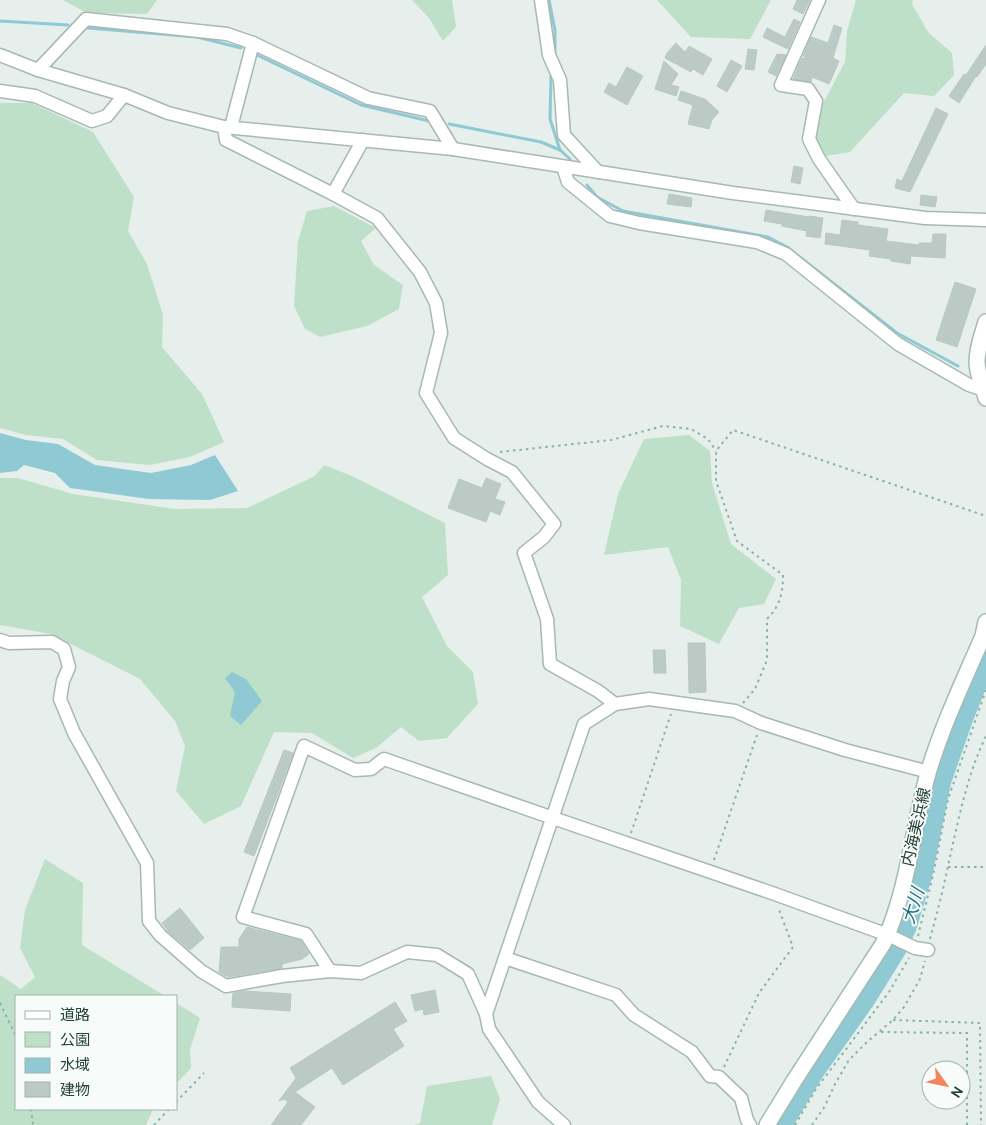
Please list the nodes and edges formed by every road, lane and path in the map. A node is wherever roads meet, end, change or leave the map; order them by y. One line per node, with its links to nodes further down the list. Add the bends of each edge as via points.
1 (541, 0): 12 (street, via 549,55 560,80 564,135)
2 (819, 0): 14 (street, via 782,85 808,89 816,101 809,139)
3 (253, 43): 5 (street, via 227,34 86,19); 8 (street); 10 (street, via 368,98 430,111)
4 (0, 55): 5 (street)
5 (38, 70): 7 (street)
6 (0, 91): 7 (street, via 35,96 92,121 107,116)
7 (124, 95): 8 (street, via 168,113)
8 (227, 127): 9 (street); 13 (street, via 226,140)
9 (363, 140): 10 (street); 13 (street)
10 (453, 149): 11 (street)
11 (562, 167): 12 (street); 17 (street, via 568,182 610,216 757,242 786,254 898,344)
12 (598, 172): 14 (street)
13 (333, 194): 19 (street, via 377,218 420,272 436,303 440,333 426,392 454,438)
14 (854, 209): 15 (street, via 925,218)
15 (986, 220)
16 (986, 322): 17 (main road, via 977,363)
17 (985, 394)
18 (716, 451): 19 (path, via 708,439 691,429 663,426 611,440 493,453); 20 (path, via 733,430); 25 (path, via 716,480 737,541 782,575 783,590 775,611 767,619 767,660 755,689)
19 (487, 459): 24 (street, via 512,472 554,524 524,553 547,619 550,664)
20 (986, 516)
21 (986, 622): 28 (main road, 内海美浜線)
22 (0, 640): 38 (street, via 9,643 52,642 64,649 69,667 60,699 74,733 147,863 149,921 160,935 201,971 226,986)
23 (675, 703): 24 (street, via 649,699); 25 (street); 30 (path)
24 (615, 704): 29 (street, via 584,724)
25 (735, 711): 26 (street)
26 (761, 723): 28 (street); 33 (path)
27 (986, 736): 31 (path, via 962,803)
28 (929, 772): 35 (main road, 内海美浜線, via 902,894)
29 (553, 818): 30 (street); 37 (street); 38 (street, via 384,759 371,768 356,770 304,746 243,918 306,934)
30 (627, 844): 33 (street)
31 (948, 867): 32 (path); 36 (path)
32 (986, 867)
33 (710, 872): 34 (street)
34 (772, 893): 35 (street); 45 (path, via 793,947 759,993)
35 (888, 935): 36 (street, via 915,948); 53 (main road, 内海美浜線)
36 (928, 950): 41 (path, via 920,979)
37 (505, 958): 40 (street); 45 (street, via 616,995 634,1015 692,1052 710,1076)
38 (330, 971): 40 (street, via 361,973 407,952 437,955 468,974)
39 (0, 1003): 43 (path)
40 (486, 1014): 51 (street, via 489,1029 538,1102)
41 (893, 1020): 42 (path); 56 (path, via 980,1023)
42 (880, 1032): 54 (path, via 849,1060); 55 (path, via 967,1033)
43 (15, 1034)
44 (204, 1073): 46 (path)
45 (719, 1077): 52 (street, via 741,1098)
46 (178, 1100)
47 (31, 1110): 49 (path)
48 (168, 1110): 50 (path)
49 (34, 1125)
50 (154, 1125)
51 (564, 1125)
52 (750, 1125)
53 (767, 1125)
54 (812, 1125)
55 (967, 1125)
56 (981, 1125)

